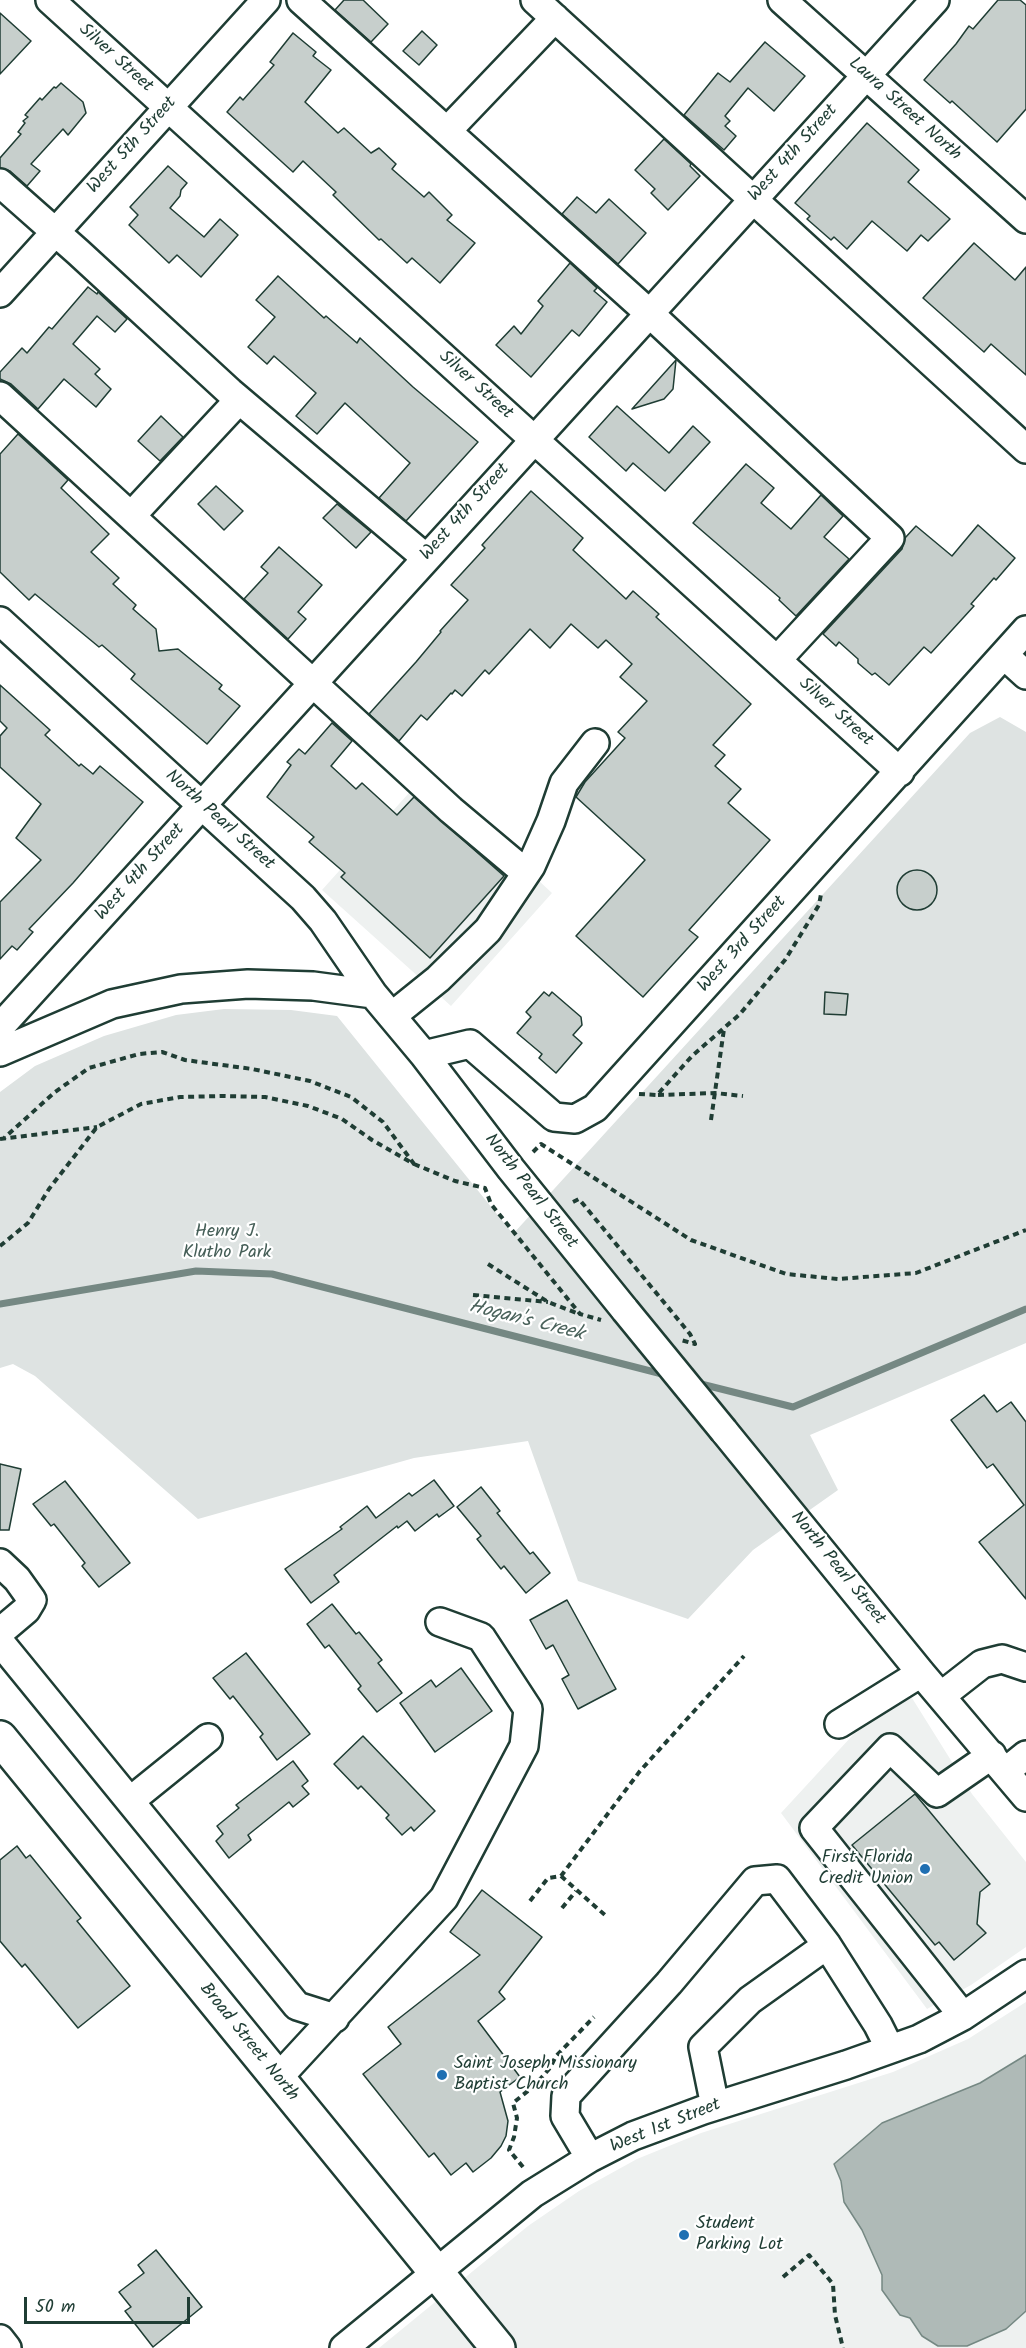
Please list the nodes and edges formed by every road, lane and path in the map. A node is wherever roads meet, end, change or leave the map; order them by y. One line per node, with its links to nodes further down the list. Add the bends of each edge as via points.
1 (50, 0): 9 (street, Silver Street)
2 (266, 0): 9 (street, West 5th Street)
3 (301, 0): 10 (street)
4 (535, 0): 7 (street)
5 (782, 0): 8 (street, Laura Street North)
6 (934, 0): 8 (street, West 4th Street)
7 (555, 18): 10 (street); 12 (street)
8 (865, 76): 12 (street, West 4th Street); 13 (street, Laura Street North)
9 (168, 108): 14 (street, West 5th Street); 19 (street, Silver Street)
10 (448, 130): 16 (street)
11 (0, 183): 14 (street)
12 (753, 198): 16 (street, West 4th Street); 20 (street)
13 (1026, 219)
14 (56, 232): 15 (street, West 5th Street); 18 (street)
15 (0, 293)
16 (649, 313): 19 (street, West 4th Street); 26 (street, via 890,538)
17 (0, 396): 21 (street)
18 (239, 400): 21 (street); 22 (street)
19 (533, 439): 22 (street, West 4th Street); 26 (street, Silver Street)
20 (1026, 449)
21 (131, 516): 28 (street)
22 (426, 558): 28 (street, West 4th Street)
23 (0, 621): 31 (street, North Pearl Street)
24 (1026, 630): 25 (street, West 3rd Street)
25 (1004, 655): 27 (street); 30 (street, West 3rd Street)
26 (777, 660): 30 (street, Silver Street)
27 (1026, 675)
28 (313, 682): 31 (street, West 4th Street); 32 (street, via 451,810)
29 (595, 743): 32 (street, via 564,783)
30 (900, 772): 39 (street, West 3rd Street, via 595,1108 575,1119 554,1117 470,1044)
31 (202, 806): 34 (street, North Pearl Street, via 303,898); 36 (street, West 4th Street)
32 (526, 873): 35 (street, via 488,930 438,979)
33 (822, 891): 37 (path, via 819,905 785,960)
34 (373, 994): 35 (street, North Pearl Street); 38 (street, via 313,986 249,984 181,989 112,1004)
35 (392, 1016): 39 (street, North Pearl Street)
36 (0, 1027)
37 (724, 1028): 41 (path); 42 (path)
38 (0, 1052)
39 (424, 1055): 62 (street, North Pearl Street, bridge, via 625,1310)
40 (638, 1094): 42 (path)
41 (715, 1094): 42 (path); 43 (path); 44 (path)
42 (657, 1095)
43 (743, 1096)
44 (711, 1120)
45 (97, 1127): 46 (path); 48 (path, via 141,1104 180,1097 265,1097 308,1106 342,1119); 51 (path, via 28,1223)
46 (2, 1139): 48 (path, via 89,1068 162,1052 185,1060 310,1081 351,1097 383,1122)
47 (533, 1152): 50 (path, via 541,1144 691,1240 786,1274 838,1279 916,1273)
48 (414, 1164): 49 (path)
49 (485, 1188)
50 (1026, 1230)
51 (0, 1246)
52 (488, 1264): 54 (path)
53 (473, 1294): 54 (path)
54 (548, 1302): 55 (path)
55 (580, 1314)
56 (0, 1563): 58 (street, via 32,1600)
57 (440, 1622): 78 (street, via 481,1637 528,1709 524,1746 444,1898)
58 (0, 1632)
59 (0, 1642): 69 (street)
60 (744, 1656): 70 (path, via 640,1771)
61 (1026, 1667): 63 (street, via 1002,1659 982,1664)
62 (921, 1673): 63 (street, North Pearl Street); 64 (street)
63 (941, 1696): 67 (street, North Pearl Street)
64 (839, 1724)
65 (0, 1738): 81 (main road, Broad Street North)
66 (208, 1738): 69 (street)
67 (1008, 1761): 68 (street, North Pearl Street); 77 (street, via 937,1793 890,1748 814,1828)
68 (1026, 1797)
69 (130, 1801): 78 (street, via 297,2006)
70 (561, 1876): 71 (path); 72 (path, via 548,1878)
71 (576, 1891): 73 (path); 74 (path)
72 (530, 1901)
73 (562, 1908)
74 (606, 1916)
75 (827, 1945): 80 (street); 82 (street, via 750,2000 703,2047); 83 (street, via 777,1879 755,1881 566,2096 565,2116)
76 (1026, 1974): 77 (street, West 1st Street)
77 (963, 2016): 80 (street, West 1st Street)
78 (335, 2018): 81 (street)
79 (594, 2018): 84 (path, via 556,2056 534,2086 513,2103 517,2118 509,2150)
80 (890, 2049): 82 (street, West 1st Street)
81 (277, 2079): 85 (main road, Broad Street North)
82 (715, 2106): 83 (street, West 1st Street, via 633,2136)
83 (590, 2158): 85 (street, West 1st Street, via 532,2194)
84 (523, 2167)
85 (435, 2273): 89 (street, West 1st Street); 90 (main road, Broad Street North)
86 (783, 2277): 91 (path, via 809,2255 833,2284)
87 (0, 2339): 88 (street)
88 (7, 2348)
89 (344, 2348)
90 (498, 2348)
91 (843, 2348)

